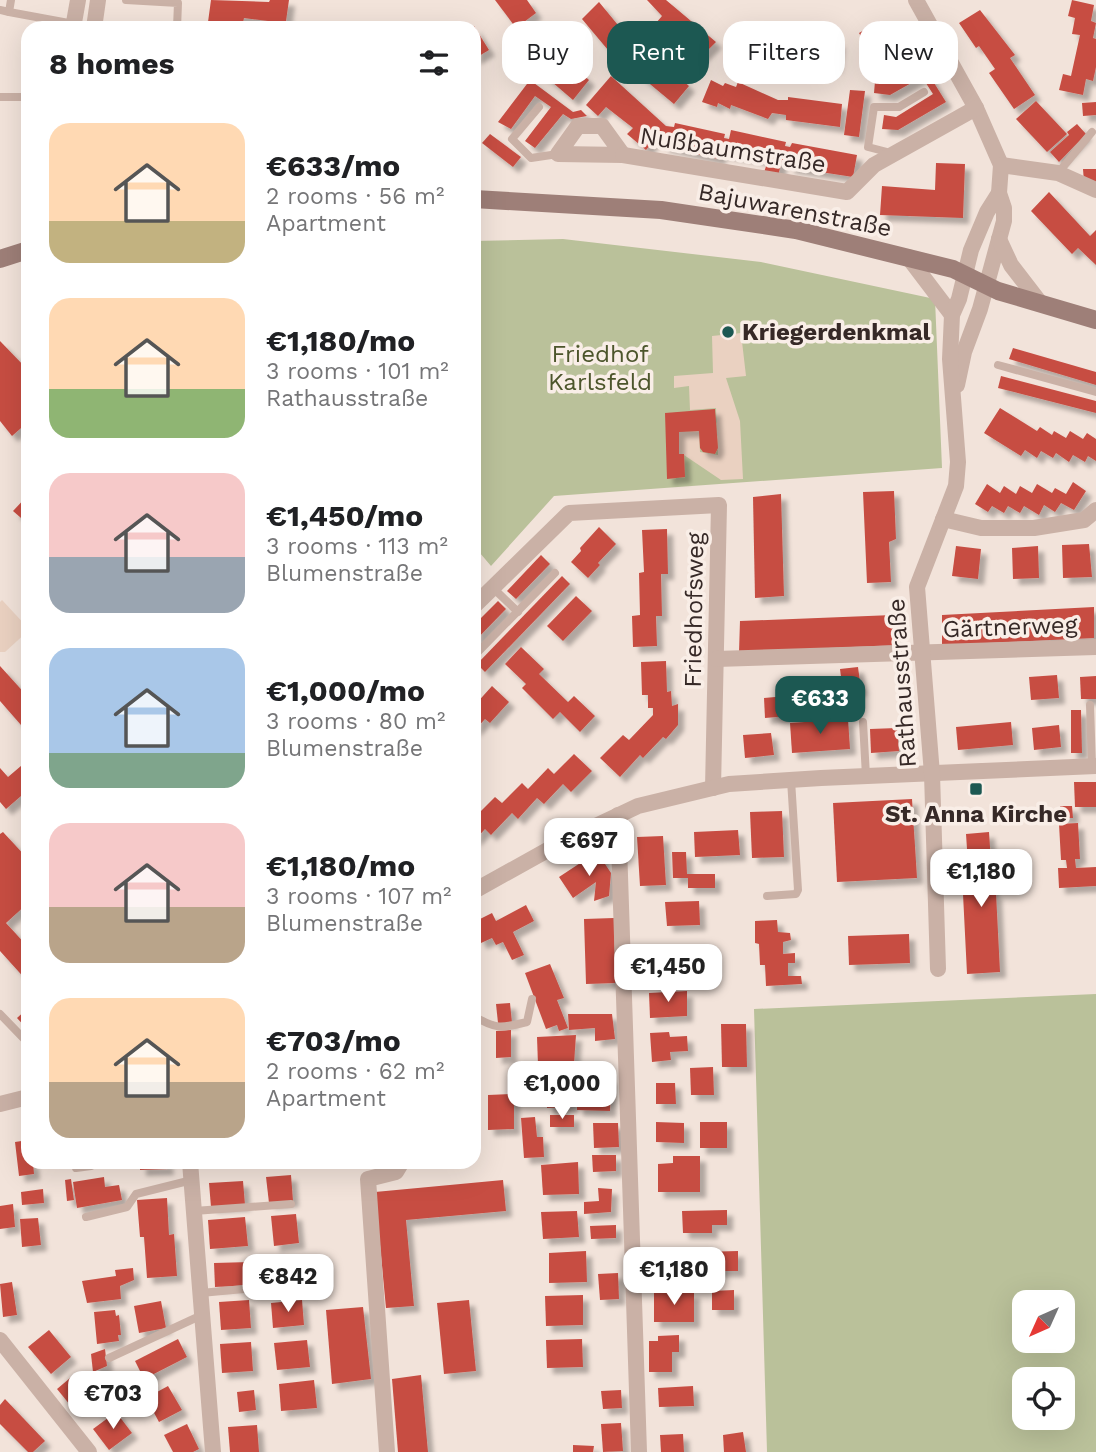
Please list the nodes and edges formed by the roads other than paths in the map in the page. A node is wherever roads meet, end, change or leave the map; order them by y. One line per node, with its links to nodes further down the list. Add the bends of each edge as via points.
1 (11, 0): 7 (lane)
2 (78, 0): 9 (street)
3 (98, 0): 10 (street)
4 (126, 0): 6 (lane)
5 (916, 0): 16 (street)
6 (179, 2): 11 (lane)
7 (5, 11): 8 (lane)
8 (51, 21)
9 (75, 21)
10 (95, 21)
11 (178, 21)
12 (924, 92): 19 (lane, via 899,107 874,107 868,147)
13 (0, 97): 14 (lane)
14 (21, 97)
15 (539, 107): 18 (lane, via 512,139 531,158)
16 (976, 108): 19 (street, Nußbaumstraße); 21 (street)
17 (1092, 132): 22 (lane)
18 (558, 154): 20 (street, Nußbaumstraße); 20 (street, Nußbaumstraße, via 578,127 602,126)
19 (893, 154): 20 (street, Nußbaumstraße, via 874,165 847,192)
20 (623, 155)
21 (1001, 165): 22 (street); 24 (street, Rathausstraße)
22 (1058, 173): 23 (street)
23 (1096, 190)
24 (999, 193): 26 (street, Rathausstraße, via 1004,221); 30 (street, Rathausstraße, via 971,250)
25 (481, 199): 28 (main road, Bajuwarenstraße, via 661,210 796,230)
26 (999, 239): 31 (street, Rathausstraße); 32 (street, via 1011,265)
27 (21, 252): 29 (main road)
28 (908, 257): 30 (main road, Bajuwarenstraße); 33 (street)
29 (0, 259)
30 (965, 275): 31 (main road, Bajuwarenstraße); 33 (street, Rathausstraße)
31 (986, 285): 32 (main road, Bajuwarenstraße); 37 (street, Rathausstraße)
32 (1041, 304): 34 (main road, Bajuwarenstraße)
33 (952, 315): 37 (street, Rathausstraße)
34 (1096, 320)
35 (998, 365): 36 (lane)
36 (1096, 392)
37 (954, 400): 39 (street, Rathausstraße, via 956,486)
38 (1096, 510): 39 (street, via 1084,520 1034,528 981,528)
39 (943, 519): 46 (street, Rathausstraße, via 917,587)
40 (555, 573): 43 (lane)
41 (493, 588): 42 (street, Friedhofsweg); 43 (lane); 47 (street, Friedhofsweg, via 569,513 719,505)
42 (481, 599)
43 (518, 612): 45 (lane)
44 (1096, 647): 46 (street, Gärtnerweg)
45 (481, 649)
46 (921, 653): 47 (street, Gärtnerweg); 51 (street, Rathausstraße)
47 (716, 659): 54 (street, Friedhofsweg)
48 (1090, 705): 50 (lane)
49 (863, 722): 52 (lane)
50 (1094, 766): 51 (street)
51 (932, 774): 52 (street); 58 (street, Rathausstraße)
52 (866, 776): 53 (street)
53 (791, 780): 54 (street); 57 (lane, via 798,890 796,894)
54 (713, 788): 55 (street)
55 (618, 815): 56 (street); 79 (street)
56 (481, 887)
57 (767, 896)
58 (938, 969)
59 (532, 999): 61 (lane, via 527,1023 491,1026)
60 (0, 1014): 62 (lane)
61 (481, 1020)
62 (21, 1036)
63 (21, 1099): 64 (street)
64 (0, 1104)
65 (191, 1169): 67 (street)
66 (398, 1169): 78 (street, via 368,1179)
67 (192, 1180): 69 (street); 70 (lane, via 136,1194 128,1207)
68 (290, 1204): 69 (lane)
69 (194, 1212): 72 (street)
70 (86, 1216)
71 (254, 1288): 72 (lane)
72 (201, 1293): 73 (street)
73 (202, 1315): 75 (lane); 77 (street)
74 (0, 1340): 76 (street)
75 (109, 1358)
76 (89, 1452)
77 (213, 1452)
78 (387, 1452)
79 (639, 1452)

